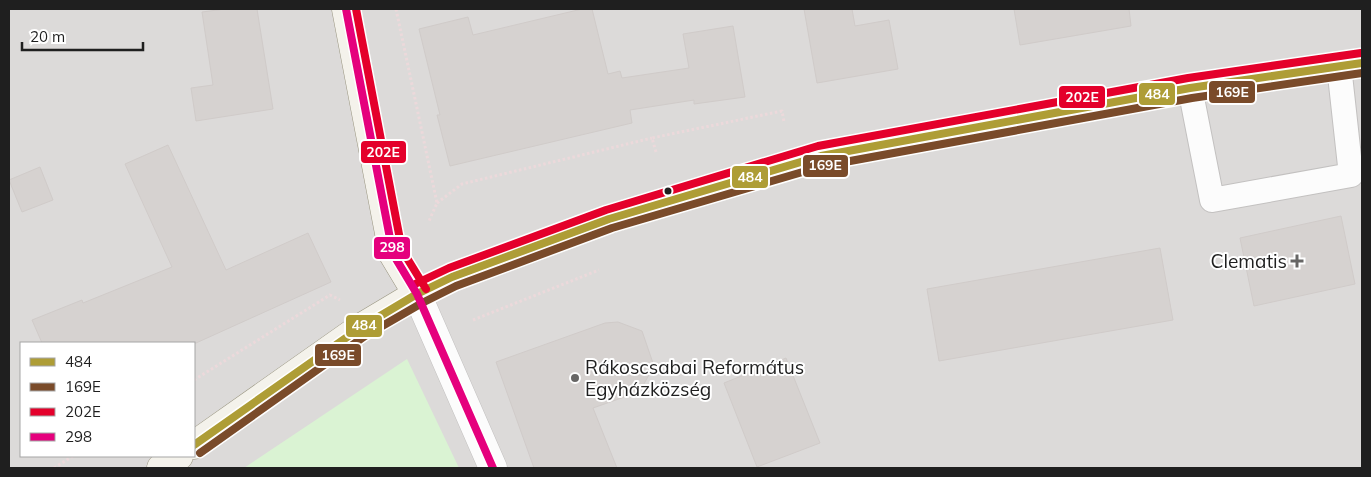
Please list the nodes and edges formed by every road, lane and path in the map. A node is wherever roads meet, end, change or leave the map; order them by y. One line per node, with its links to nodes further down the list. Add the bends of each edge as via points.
1 (346, 9): 11 (main road, via 393,254)
2 (396, 9): 8 (path)
3 (1351, 64): 4 (main road); 4 (lane, via 1351,175 1212,200)
4 (1190, 88): 11 (main road, via 820,156 609,219 452,277)
5 (784, 122): 6 (path, via 782,111)
6 (652, 138): 7 (path); 8 (path, via 462,184)
7 (656, 152)
8 (437, 203): 9 (path)
9 (429, 221)
10 (599, 270): 13 (path)
11 (417, 294): 15 (main road, via 360,328); 20 (street)
12 (342, 300): 14 (path, via 330,295)
13 (473, 320)
14 (195, 379)
15 (195, 444)
16 (71, 457): 18 (path)
17 (178, 457): 19 (main road)
18 (54, 468)
19 (161, 468)
20 (493, 468)

